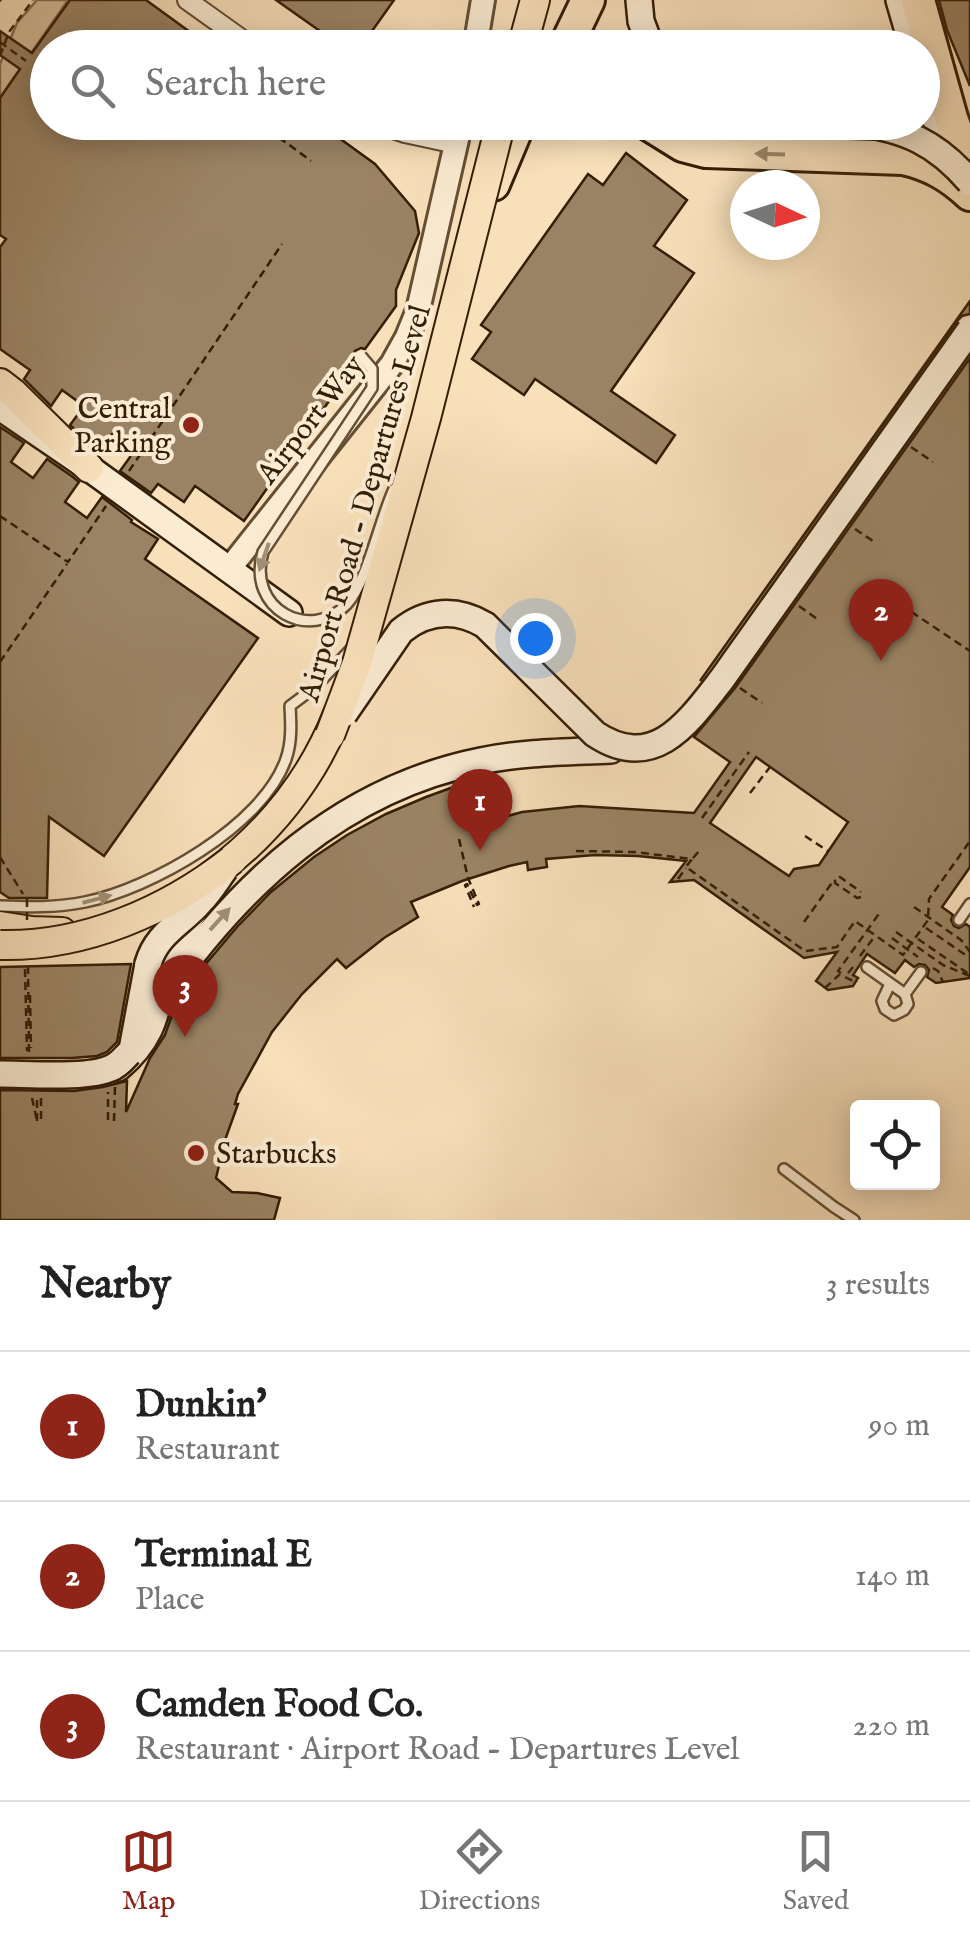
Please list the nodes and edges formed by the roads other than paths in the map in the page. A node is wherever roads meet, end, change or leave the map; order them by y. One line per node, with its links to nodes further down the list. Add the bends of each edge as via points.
1 (187, 0): 9 (street)
2 (483, 0): 10 (street)
3 (518, 0): 11 (main road)
4 (535, 0): 12 (main road)
5 (640, 0): 16 (main road)
6 (899, 0): 17 (main road)
7 (918, 0): 18 (highway)
8 (586, 2): 13 (highway); 14 (highway); 15 (highway)
9 (229, 30)
10 (477, 30)
11 (511, 30)
12 (527, 30)
13 (564, 30)
14 (573, 30)
15 (594, 30)
16 (644, 30)
17 (908, 30)
18 (926, 30)
19 (940, 79): 30 (highway)
20 (940, 122): 31 (main road)
21 (456, 140): 41 (street, Airport Way, via 408,337)
22 (486, 140): 33 (main road)
23 (496, 140): 33 (main road, Airport Road - Departures Level, bridge)
24 (512, 140): 33 (highway)
25 (520, 140): 33 (highway, bridge)
26 (675, 140): 29 (highway, one-way to 26, via 706,152)
27 (918, 140): 31 (main road, bridge)
28 (928, 140): 29 (highway)
29 (903, 158): 32 (highway, via 934,167)
30 (970, 172)
31 (970, 183)
32 (970, 194)
33 (460, 266): 38 (main road, Airport Road - Departures Level, bridge); 39 (main road)
34 (970, 332): 44 (main road, bridge, via 722,679 660,744 636,750 608,743 485,625 442,612 402,631); 45 (main road, via 692,724 655,752)
35 (361, 356): 38 (lane, one-way to 38, bridge, via 372,369 372,388 261,559 262,588 282,613 316,619 347,604)
36 (0, 384): 40 (main road)
37 (0, 407): 40 (main road)
38 (426, 418): 44 (main road, Airport Road - Departures Level, bridge)
39 (414, 456): 41 (main road, via 353,596 341,609 308,618 290,614); 42 (main road)
40 (89, 468): 41 (main road)
41 (230, 569)
42 (365, 633): 43 (main road); 48 (lane, one-way to 42, via 48,907 108,896 160,875 214,841 258,803 280,773 290,741 290,706)
43 (344, 699): 45 (main road, via 416,622 467,617 497,634); 46 (main road, via 305,779)
44 (330, 735): 46 (main road, Airport Road - Departures Level, via 284,808)
45 (611, 750): 58 (main road, one-way to 45, via 259,879 382,794 482,760)
46 (232, 860): 50 (main road, via 122,922 60,932); 52 (main road, Airport Road - Departures Level, bridge, via 157,908 100,930); 58 (main road, via 180,934); 59 (main road, bridge, via 153,949 134,1042)
47 (970, 904): 49 (lane)
48 (0, 906)
49 (964, 918)
50 (0, 926)
51 (0, 934): 52 (main road, bridge)
52 (41, 938): 53 (main road, Airport Road - Departures Level, bridge)
53 (0, 945)
54 (866, 967): 56 (lane)
55 (920, 972): 57 (lane)
56 (890, 984): 57 (lane); 57 (lane, via 882,1001 888,1013 904,1010)
57 (905, 994)
58 (161, 997): 59 (main road, via 152,1026)
59 (112, 1070): 60 (main road, bridge)
60 (0, 1076)
61 (784, 1169): 62 (lane)
62 (854, 1220)

